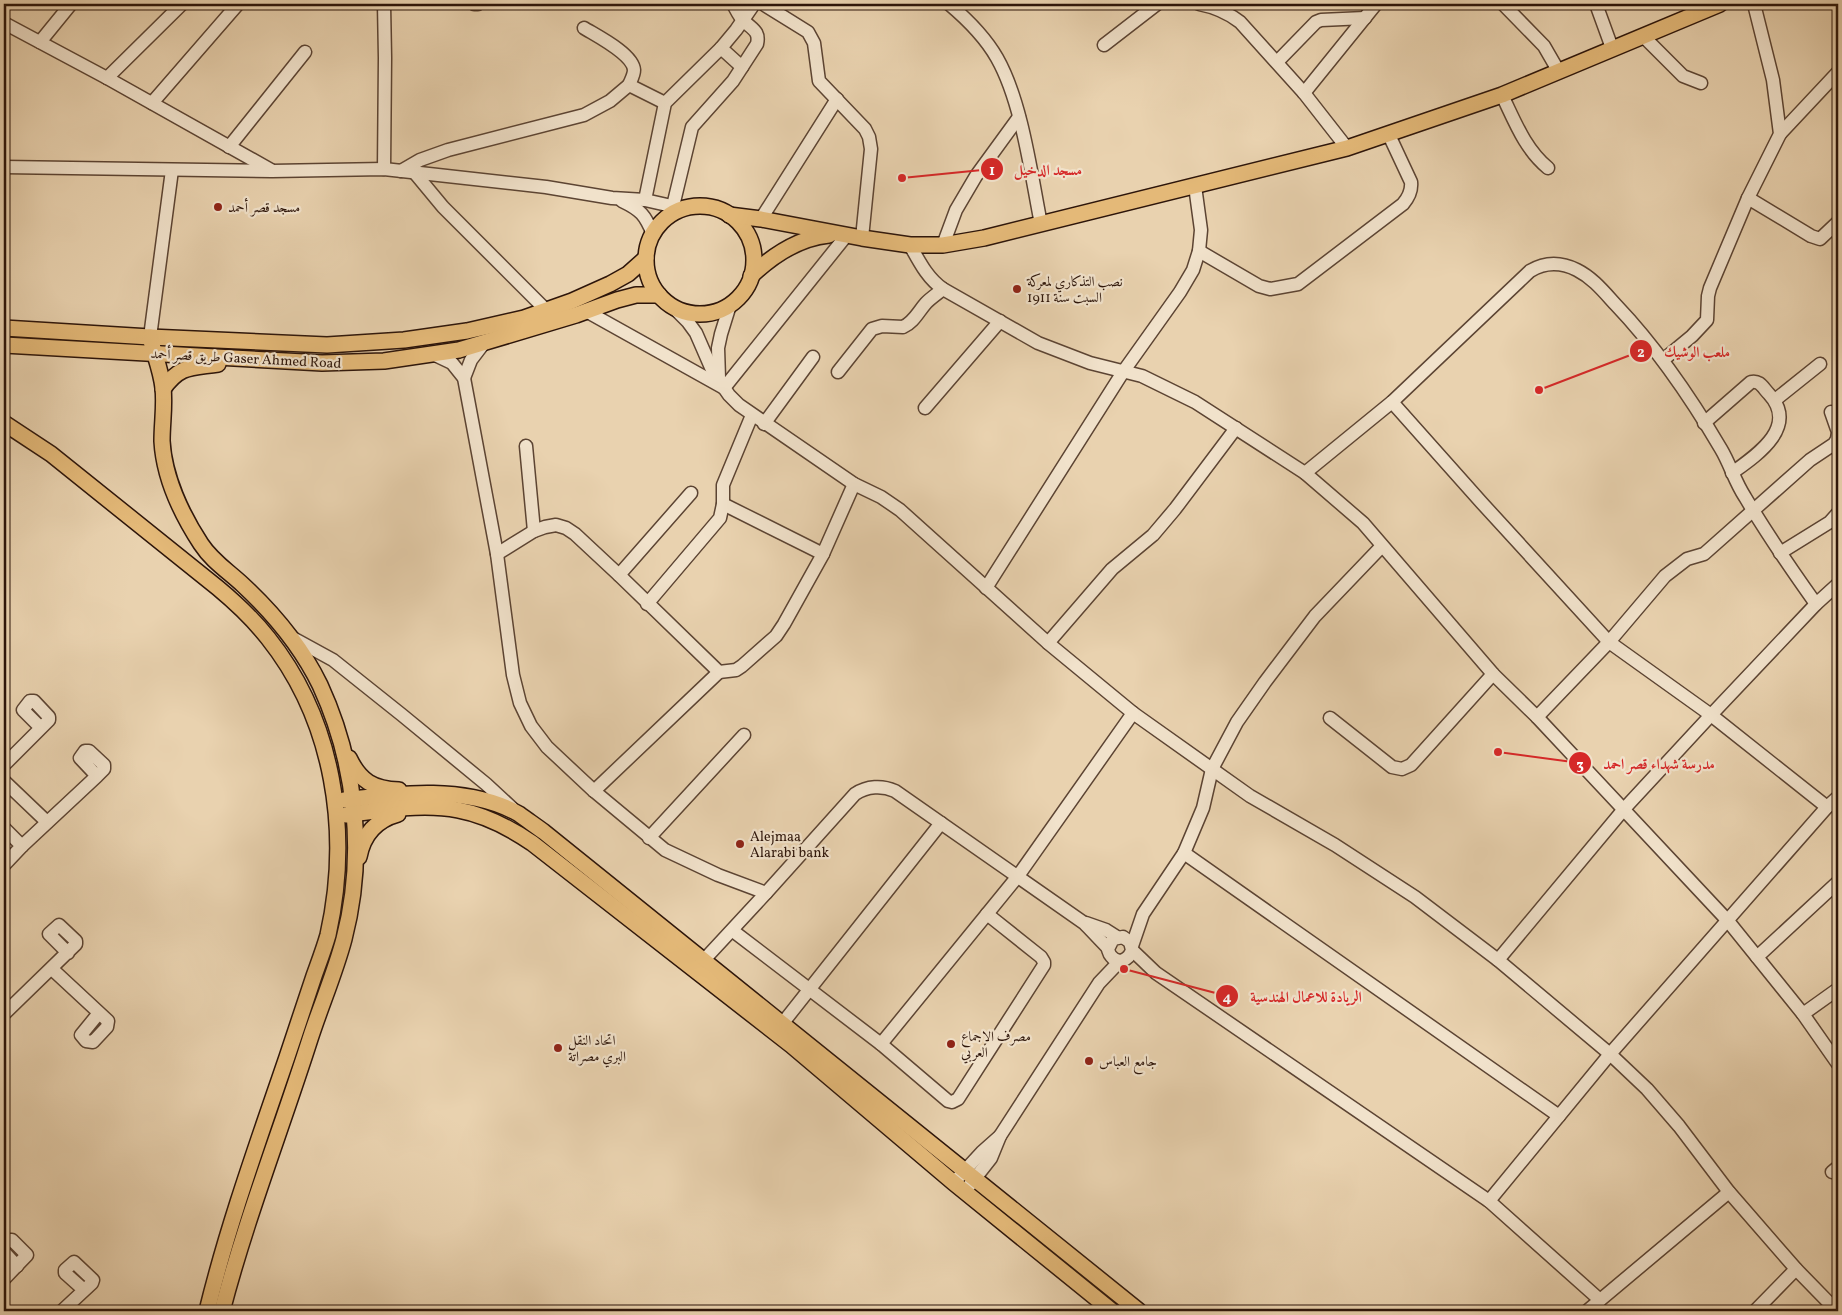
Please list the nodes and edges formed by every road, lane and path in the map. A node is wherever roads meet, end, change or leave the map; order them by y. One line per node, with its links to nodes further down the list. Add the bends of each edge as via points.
1 (71, 4): 22 (street)
2 (182, 4): 31 (street)
3 (238, 4): 37 (street)
4 (384, 4): 47 (street)
5 (733, 4): 18 (street)
6 (754, 4): 18 (street)
7 (764, 4): 36 (street, via 808,32 814,43 819,81)
8 (949, 4): 39 (street, via 974,27 995,55)
9 (1157, 4): 23 (street)
10 (1199, 4): 16 (street)
11 (1376, 4): 17 (street)
12 (1503, 4): 29 (street, via 1540,40)
13 (1596, 4): 25 (street)
14 (1754, 4): 40 (street, via 1773,80)
15 (1712, 5): 21 (main road)
16 (1230, 8): 27 (street)
17 (1364, 18): 27 (street, via 1316,22); 34 (street)
18 (743, 21): 24 (street); 28 (street, via 756,30 758,38)
19 (4, 23): 22 (street)
20 (584, 28): 33 (street, via 628,57 634,73)
21 (1643, 36): 25 (main road); 32 (street, via 1683,76)
22 (40, 42): 31 (street)
23 (1104, 45)
24 (721, 48): 28 (street); 38 (street)
25 (1612, 48): 29 (main road)
26 (305, 52): 42 (street)
27 (1277, 62): 34 (street)
28 (742, 67): 54 (street, via 692,127)
29 (1559, 72): 35 (main road)
30 (1838, 72): 40 (street)
31 (107, 78): 37 (street)
32 (1701, 83)
33 (629, 85): 38 (street); 49 (street, via 584,116 448,150 420,160)
34 (1304, 93): 43 (street)
35 (1502, 95): 41 (main road); 45 (street, via 1524,141)
36 (837, 99): 56 (street); 61 (street, via 869,136 871,149)
37 (152, 103): 42 (street)
38 (665, 103): 53 (street)
39 (1019, 117): 58 (street); 63 (street, via 976,176 956,210)
40 (1780, 134): 52 (street)
41 (1389, 135): 43 (main road); 64 (street, via 1411,182 1409,197 1298,284 1270,289 1259,286)
42 (229, 147): 48 (street)
43 (1347, 148): 50 (main road)
44 (4, 167): 46 (street)
45 (1548, 168)
46 (172, 170): 48 (street); 75 (street)
47 (384, 170): 48 (street); 49 (street)
48 (272, 171)
49 (408, 172): 51 (street, via 546,187); 71 (street)
50 (1195, 186): 58 (main road); 64 (street)
51 (612, 198): 53 (street); 59 (street, via 637,208 646,217)
52 (1748, 198): 57 (street, via 1820,239); 82 (street, via 1710,288 1707,320)
53 (645, 200): 54 (street)
54 (679, 208): 55 (main road, via 708,207); 59 (main road)
55 (729, 216): 56 (main road); 66 (main road, via 744,230 753,249)
56 (761, 219): 60 (main road)
57 (1838, 222)
58 (1041, 224): 63 (main road)
59 (653, 234): 65 (main road)
60 (842, 235): 61 (main road); 66 (main road, via 820,236 797,244 782,251); 87 (street)
61 (862, 238): 62 (main road)
62 (910, 245): 63 (main road); 67 (street, via 927,274)
63 (943, 245)
64 (1200, 251): 85 (street, via 1189,278)
65 (646, 258): 68 (main road, via 651,284); 71 (main road, طريق قصر أحمد Gaser Ahmed Road, via 610,284)
66 (751, 276): 69 (main road, via 739,297)
67 (942, 290): 73 (street); 84 (street, via 907,325 876,326 872,329)
68 (659, 295): 70 (main road); 72 (main road, طريق قصر أحمد Gaser Ahmed Road, via 636,295)
69 (730, 305): 70 (main road, via 702,314); 87 (street, via 720,341)
70 (674, 308): 87 (street, via 696,333)
71 (546, 310): 75 (main road, طريق قصر أحمد Gaser Ahmed Road, via 467,331 404,340 327,345)
72 (586, 311): 76 (main road, طريق قصر أحمد Gaser Ahmed Road); 87 (street)
73 (1000, 321): 85 (street, via 1069,356); 91 (street)
74 (5, 328): 75 (main road, طريق قصر أحمد Gaser Ahmed Road)
75 (150, 337): 78 (main road)
76 (484, 343): 79 (main road, طريق قصر أحمد Gaser Ahmed Road); 86 (street)
77 (4, 345): 78 (main road, طريق قصر أحمد Gaser Ahmed Road)
78 (154, 354): 81 (main road, طريق قصر أحمد Gaser Ahmed Road); 88 (main road)
79 (433, 354): 81 (main road, طريق قصر أحمد Gaser Ahmed Road, via 384,361 322,363); 86 (street, via 452,363)
80 (813, 358): 96 (street)
81 (241, 359): 88 (main road, via 178,371)
82 (1663, 360): 90 (street, via 1592,279 1569,267 1545,264 1530,271); 95 (street)
83 (1820, 364): 89 (street)
84 (838, 372)
85 (1123, 372): 97 (street, via 1142,376 1195,402); 113 (street)
86 (464, 378): 109 (street)
87 (721, 384): 93 (street)
88 (163, 388): 116 (main road, via 162,443 182,510 216,563 242,584)
89 (1775, 400): 95 (street, via 1759,383 1751,382); 100 (street, via 1780,422 1774,435)
90 (1392, 402): 99 (street); 117 (street)
91 (925, 408)
92 (1831, 412): 104 (street, via 1838,432 1834,444 1810,460)
93 (752, 415): 96 (street); 103 (street, via 723,485)
94 (4, 423): 138 (main road, via 51,454 218,588 268,638 303,692 315,718 325,748)
95 (1704, 423): 100 (street, via 1722,450)
96 (764, 424): 101 (street)
97 (1236, 428): 99 (street); 118 (street, via 1153,535 1112,569)
98 (526, 446): 106 (street)
99 (1305, 473): 107 (street, via 1363,523)
100 (1732, 473): 104 (street)
101 (854, 484): 110 (street); 113 (street, via 900,510)
102 (691, 493): 111 (street)
103 (723, 504): 110 (street); 114 (street, via 720,518)
104 (1754, 510): 108 (street); 117 (street, via 1704,554 1687,559 1665,576)
105 (1838, 513): 108 (street, via 1830,522)
106 (534, 531): 109 (street); 111 (street, via 545,526 566,528)
107 (1382, 546): 120 (street); 129 (street, via 1315,616 1281,660 1237,722)
108 (1780, 553): 115 (street)
109 (497, 554): 132 (street, via 513,675 520,703 531,726 547,747)
110 (823, 554): 119 (street, via 776,636 736,670)
111 (619, 575): 114 (street)
112 (1838, 584): 115 (street)
113 (986, 588): 118 (street)
114 (647, 604): 119 (street)
115 (1816, 604): 122 (street)
116 (289, 636): 127 (main road, via 319,683); 140 (street, via 341,666)
117 (1609, 642): 122 (street); 123 (street)
118 (1048, 643): 121 (street)
119 (719, 672): 132 (street)
120 (1493, 674): 123 (street); 124 (street, via 1411,765 1402,770 1392,767)
121 (1133, 713): 129 (street); 148 (street)
122 (1711, 715): 137 (street); 139 (street)
123 (1537, 717): 139 (street)
124 (1330, 718)
125 (41, 728): 128 (street)
126 (744, 735): 144 (street)
127 (342, 744): 133 (main road, via 355,770 366,782 392,790); 135 (main road)
128 (4, 765)
129 (1212, 769): 146 (street, via 1203,808); 161 (street, via 1250,796 1415,897)
130 (96, 776): 141 (street)
131 (4, 781): 141 (street)
132 (594, 791): 144 (street)
133 (440, 793): 135 (main road); 140 (main road, via 490,802)
134 (1838, 797): 137 (street)
135 (353, 806): 136 (main road); 138 (main road); 150 (main road)
136 (430, 807): 150 (main road, via 387,817 375,825 361,849); 175 (main road, via 479,815 509,828 532,843 791,1046)
137 (1827, 807): 154 (street)
138 (336, 808): 186 (main road, via 337,884 327,937 232,1219)
139 (1624, 809): 154 (street); 161 (street)
140 (518, 814): 162 (main road)
141 (47, 822): 145 (street)
142 (940, 823): 148 (street); 151 (street, via 888,787 859,791); 164 (street)
143 (4, 828): 145 (street)
144 (649, 838): 151 (street, via 688,862)
145 (22, 846): 147 (street)
146 (1184, 853): 153 (street); 173 (street)
147 (4, 865)
148 (1018, 876): 152 (street); 155 (street)
149 (1838, 882): 160 (street)
150 (354, 884): 187 (main road, via 350,915 338,958 260,1184)
151 (766, 892): 156 (street)
152 (987, 914): 170 (street); 170 (street, via 1041,957 1044,965 958,1099 948,1101)
153 (1143, 914): 157 (street); 159 (street)
154 (1728, 921): 160 (street); 171 (street)
155 (1084, 923): 157 (street); 159 (street)
156 (733, 931): 162 (street); 164 (street)
157 (1118, 937): 159 (street, via 1110,941)
158 (68, 953): 163 (street)
159 (1121, 953): 174 (street, via 1000,1136 991,1158); 177 (street, via 1156,973)
160 (1757, 957): 168 (street)
161 (1498, 960): 171 (street)
162 (703, 961): 169 (main road)
163 (52, 969): 166 (street); 167 (street)
164 (809, 988): 169 (street); 170 (street)
165 (1838, 989): 168 (street)
166 (4, 1014)
167 (99, 1014)
168 (1803, 1014): 172 (street)
169 (782, 1024): 174 (main road)
170 (881, 1044)
171 (1610, 1054): 173 (street); 176 (street, via 1679,1126)
172 (1838, 1064)
173 (1559, 1116): 177 (street)
174 (970, 1175): 175 (street); 189 (main road)
175 (959, 1188): 188 (main road)
176 (1729, 1192): 181 (street); 184 (street)
177 (1489, 1201): 184 (street)
178 (4, 1245): 180 (street, via 10,1240 26,1254)
179 (4, 1252): 180 (street)
180 (17, 1266): 182 (street)
181 (1796, 1269): 191 (street); 192 (street)
182 (4, 1280)
183 (84, 1290): 185 (street)
184 (1600, 1300): 190 (street)
185 (62, 1311)
186 (207, 1311)
187 (222, 1311)
188 (1112, 1311)
189 (1139, 1311)
190 (1587, 1311)
191 (1756, 1311)
192 (1837, 1311)

